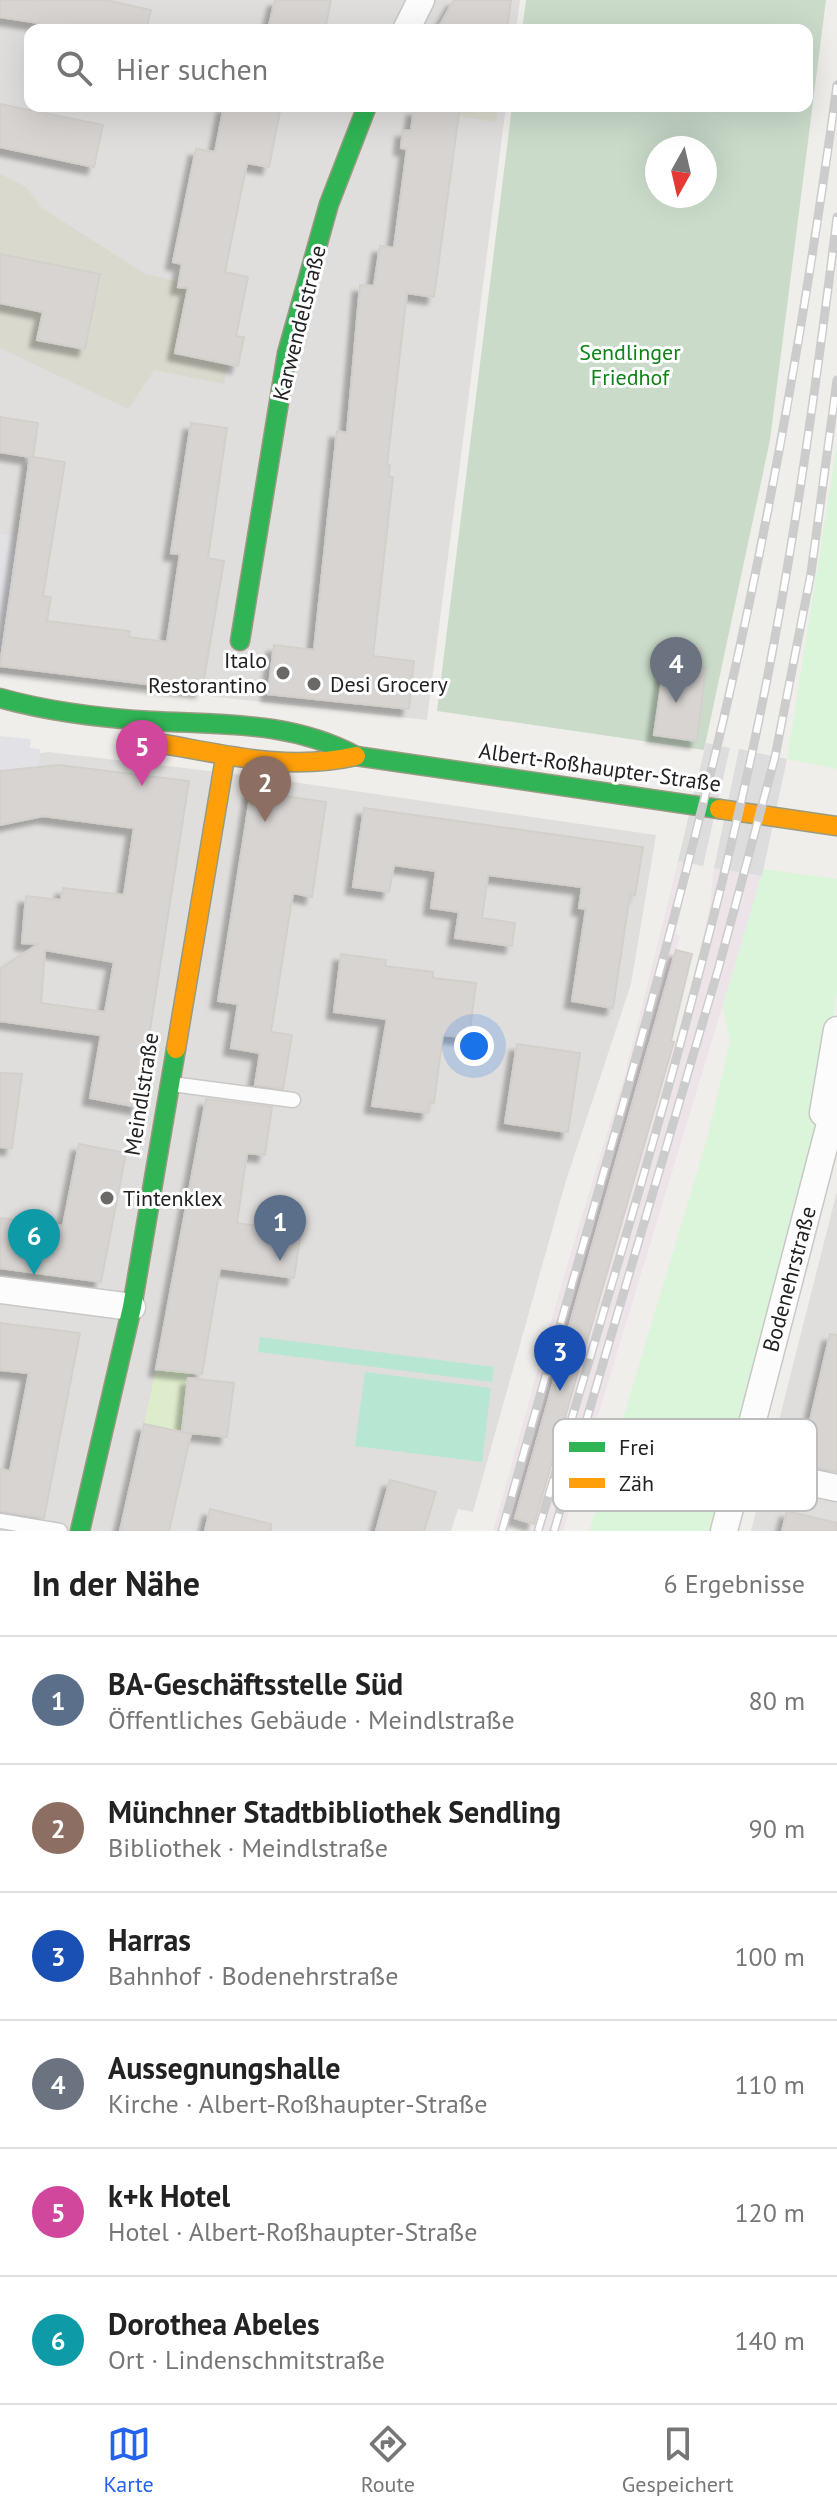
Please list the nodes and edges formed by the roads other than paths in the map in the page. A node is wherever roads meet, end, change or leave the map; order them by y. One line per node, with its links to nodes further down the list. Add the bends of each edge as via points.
1 (421, 0): 2 (street)
2 (409, 24)
3 (365, 112): 4 (street, Karwendelstraße, via 329,204 287,353)
4 (240, 641)
5 (0, 698): 7 (street, Albert-Roßhaupter-Straße, via 140,719 294,730 329,739)
6 (104, 736): 8 (street, Albert-Roßhaupter-Straße)
7 (356, 756): 8 (street, Albert-Roßhaupter-Straße, via 290,767); 9 (street, Albert-Roßhaupter-Straße)
8 (225, 758): 11 (street, Meindlstraße)
9 (837, 826)
10 (837, 1030): 13 (street, Bodenehrstraße, via 823,1113)
11 (168, 1084): 12 (lane); 15 (street, Meindlstraße)
12 (293, 1100)
13 (834, 1119): 16 (street, Bodenehrstraße)
14 (0, 1290): 15 (street)
15 (132, 1307): 22 (street, Meindlstraße)
16 (753, 1419)
17 (817, 1484): 18 (street)
18 (837, 1488)
19 (729, 1511): 23 (street, Bodenehrstraße)
20 (0, 1521): 21 (lane)
21 (60, 1531)
22 (80, 1531)
23 (724, 1531)

